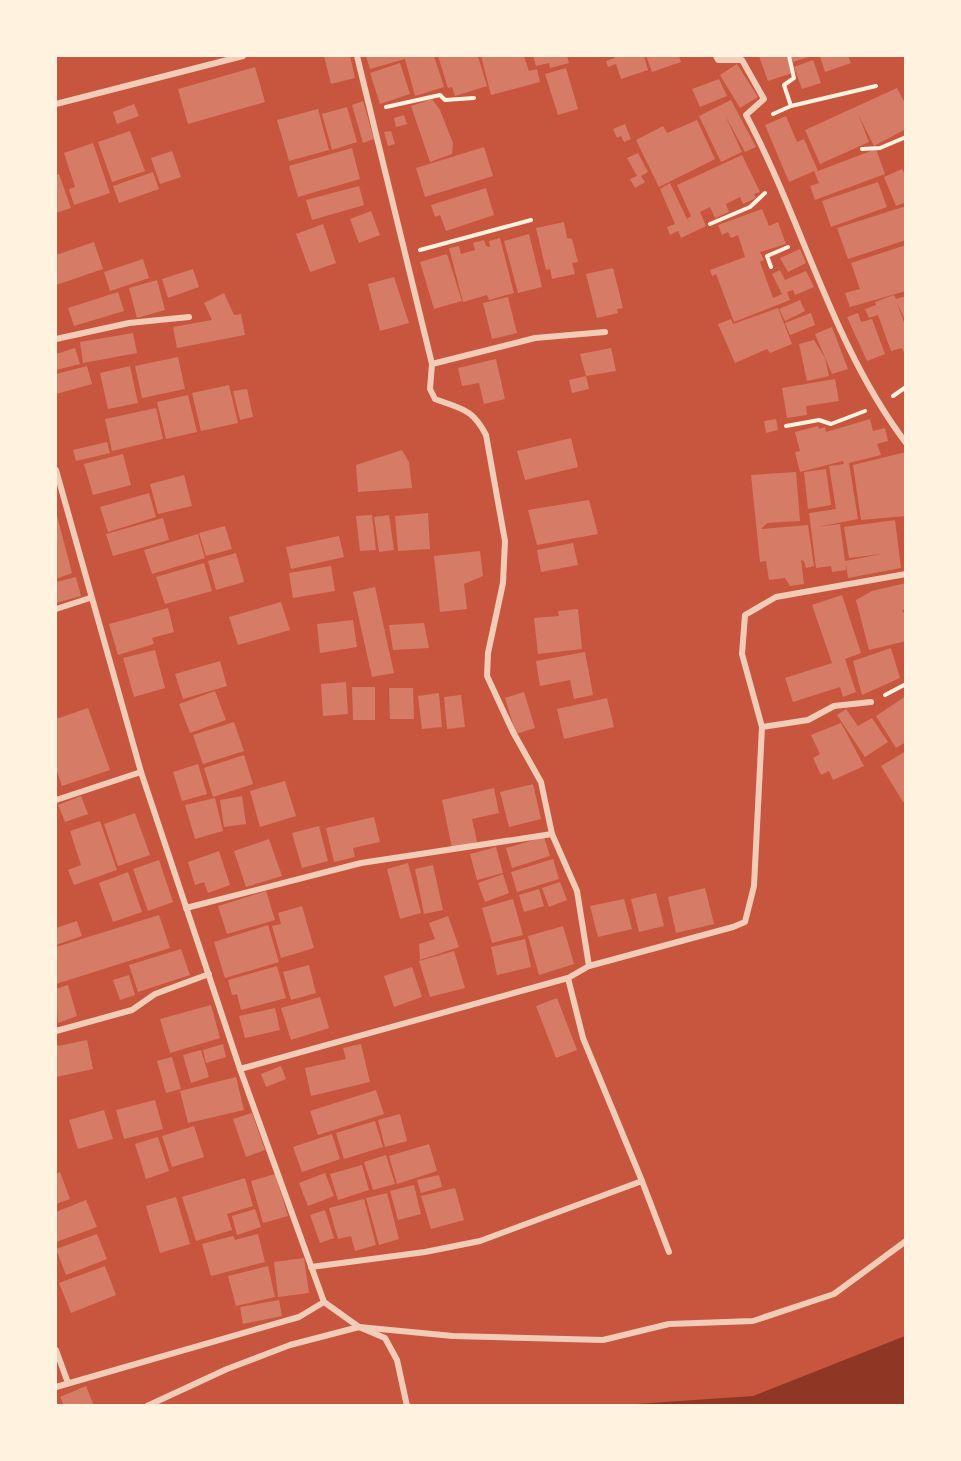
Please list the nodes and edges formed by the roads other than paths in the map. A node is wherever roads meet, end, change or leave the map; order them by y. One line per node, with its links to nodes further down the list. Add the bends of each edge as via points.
1 (243, 56): 4 (street)
2 (357, 56): 8 (street)
3 (716, 56): 9 (street, via 718,60 742,60 764,99 746,115 856,364)
4 (56, 104)
5 (189, 317): 7 (street, via 129,323)
6 (605, 332): 8 (street, via 535,338)
7 (56, 339)
8 (432, 364): 18 (street, via 430,389 435,399 466,409 486,435 505,541 503,583 487,676 541,782)
9 (906, 442)
10 (56, 470): 12 (street)
11 (906, 574): 15 (street, via 776,597 745,615 742,654)
12 (90, 598): 13 (street); 16 (street)
13 (56, 609)
14 (871, 702): 15 (street, via 834,706 808,720)
15 (762, 727): 20 (street, via 754,886 745,922)
16 (141, 772): 17 (street); 19 (street)
17 (56, 800)
18 (552, 834): 19 (street, via 361,863); 20 (street, via 577,891)
19 (186, 908): 21 (street)
20 (589, 966): 22 (street)
21 (208, 974): 23 (street, via 155,994 132,1010); 24 (street)
22 (568, 978): 24 (street); 25 (street, via 583,1038)
23 (56, 1031)
24 (240, 1069): 28 (street)
25 (642, 1180): 27 (street); 28 (street, via 480,1241)
26 (906, 1241): 30 (street, via 834,1294 753,1321 669,1324 603,1340 453,1336)
27 (669, 1252)
28 (311, 1267): 29 (street)
29 (324, 1302): 30 (street); 32 (street, via 298,1317)
30 (359, 1327): 34 (street, via 269,1353); 35 (street, via 385,1338 397,1360)
31 (56, 1350): 32 (street)
32 (68, 1383): 33 (street)
33 (56, 1387)
34 (147, 1406)
35 (407, 1406)

